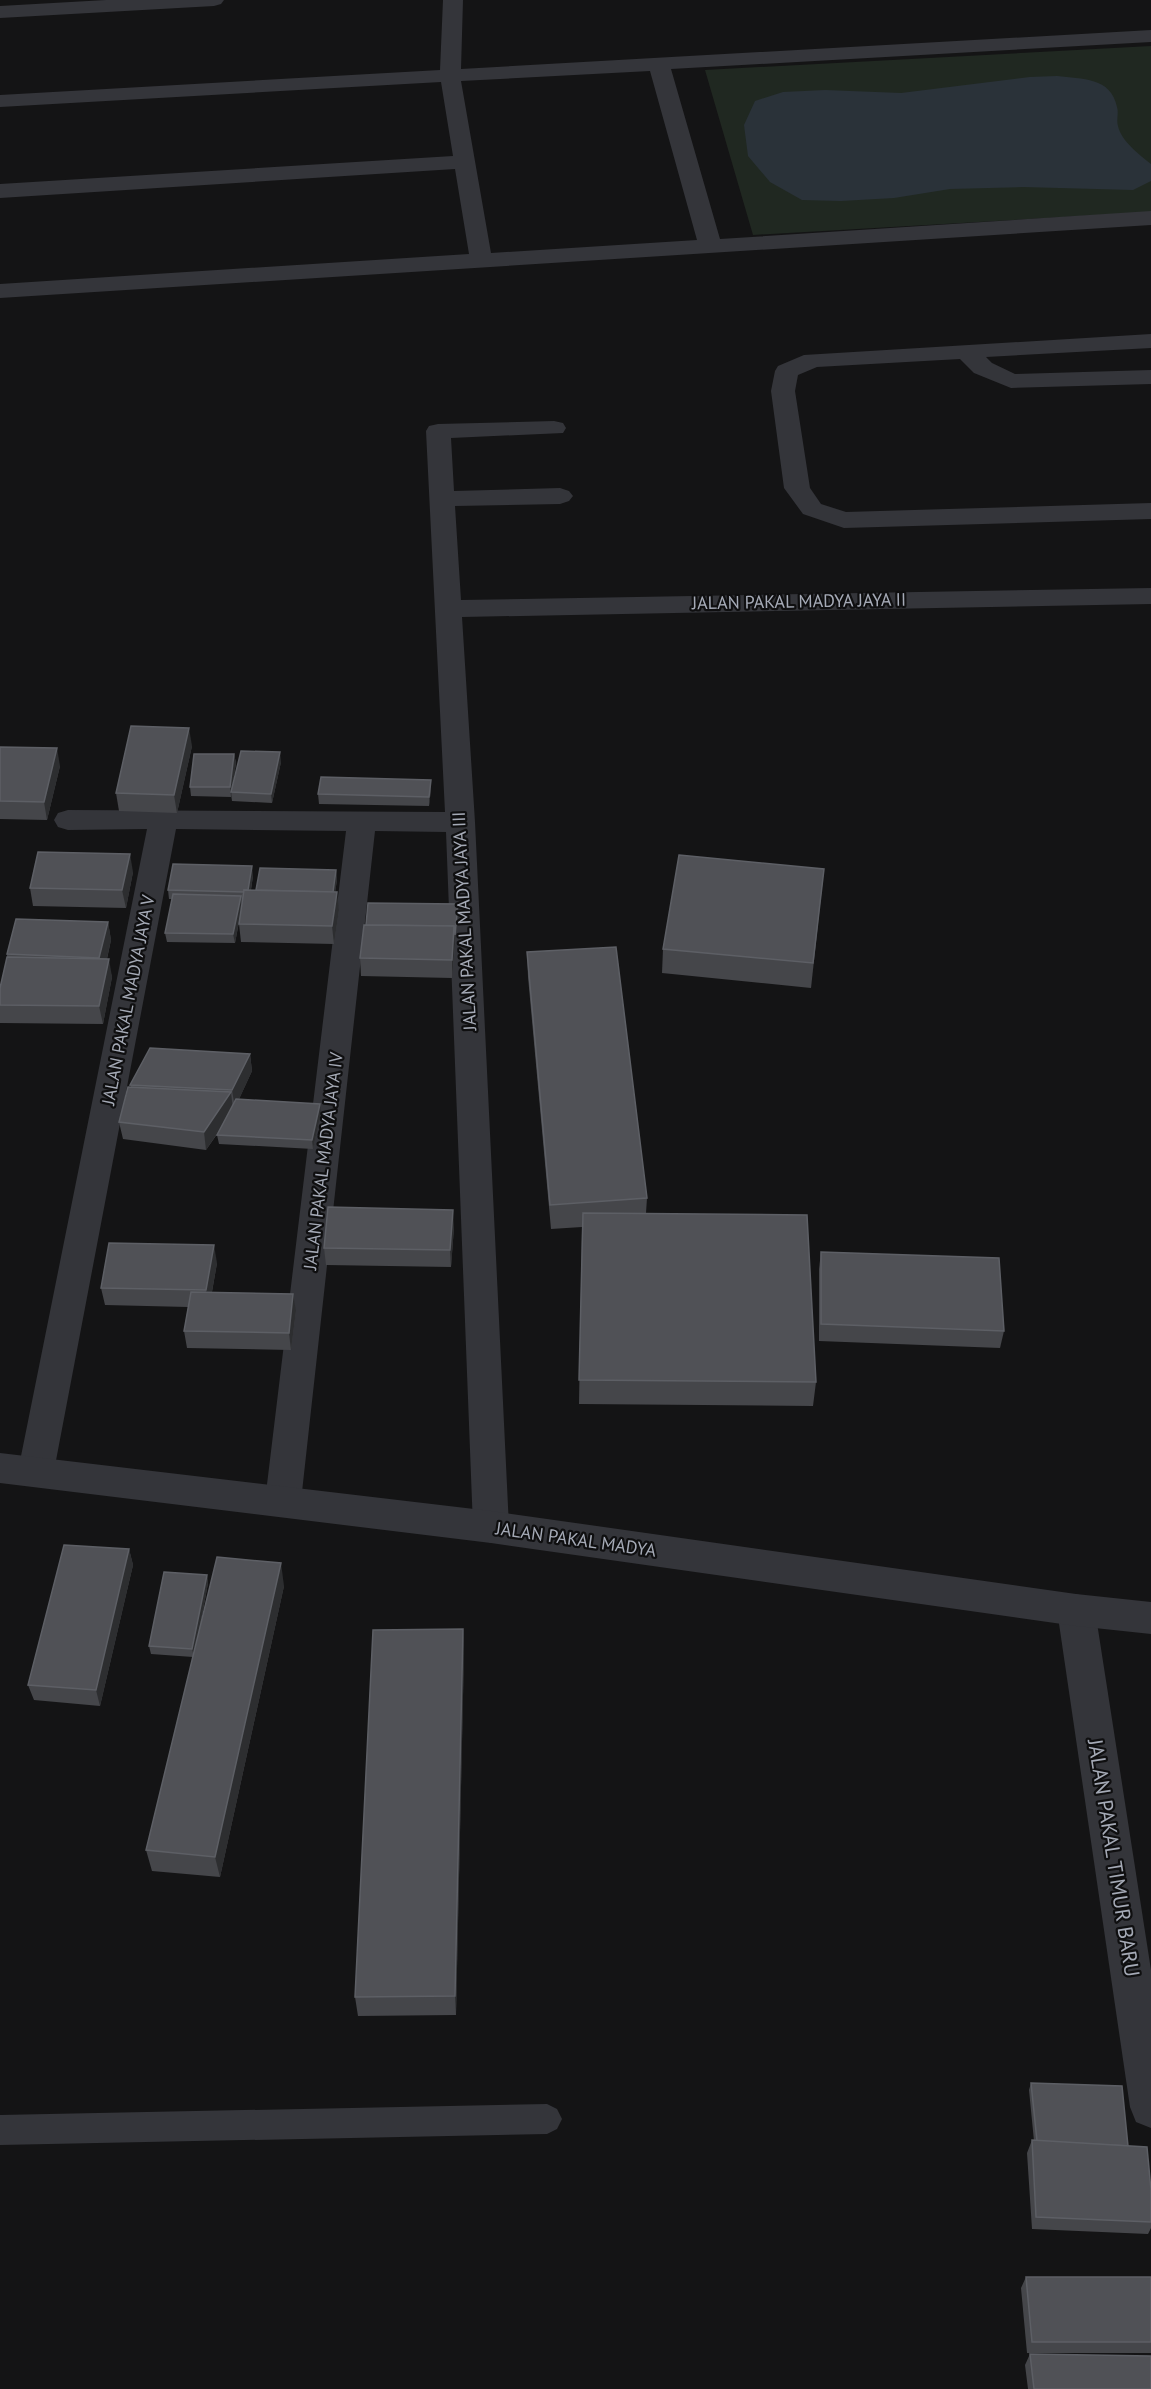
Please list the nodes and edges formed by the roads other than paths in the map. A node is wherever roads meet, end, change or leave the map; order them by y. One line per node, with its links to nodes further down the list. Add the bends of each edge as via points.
1 (214, 0): 3 (street)
2 (453, 0): 6 (street)
3 (0, 12)
4 (1151, 36): 5 (street)
5 (658, 64): 6 (street); 11 (street)
6 (450, 76): 7 (street); 8 (street)
7 (0, 101)
8 (465, 162): 9 (street); 12 (street)
9 (0, 191)
10 (1151, 218): 11 (street)
11 (710, 245): 12 (street)
12 (481, 260): 13 (street)
13 (0, 291)
14 (1151, 341): 15 (street)
15 (966, 352): 16 (street, via 983,368 1011,381); 20 (street, via 813,360 787,371 783,391 797,488 812,509 844,520)
16 (1151, 377)
17 (554, 428): 19 (street, JALAN PAKAL MADYA JAYA III, via 438,431)
18 (560, 496): 19 (street)
19 (441, 499): 22 (street, JALAN PAKAL MADYA JAYA III)
20 (1151, 511)
21 (1151, 596): 22 (street, JALAN PAKAL MADYA JAYA II)
22 (447, 609): 26 (street, JALAN PAKAL MADYA JAYA III)
23 (163, 819): 24 (street); 25 (street); 28 (street, JALAN PAKAL MADYA JAYA V)
24 (68, 820)
25 (362, 821): 26 (street); 29 (street, JALAN PAKAL MADYA JAYA IV)
26 (460, 822): 30 (street, JALAN PAKAL MADYA JAYA III)
27 (0, 1468): 28 (street, JALAN PAKAL MADYA)
28 (36, 1471): 29 (street, JALAN PAKAL MADYA)
29 (283, 1501): 30 (street, JALAN PAKAL MADYA)
30 (491, 1527): 31 (street, JALAN PAKAL MADYA)
31 (1076, 1610): 32 (street, JALAN PAKAL MADYA); 33 (street, JALAN PAKAL TIMUR BARU)
32 (1151, 1618)
33 (1151, 2107)
34 (547, 2119): 35 (lane)
35 (0, 2130)

